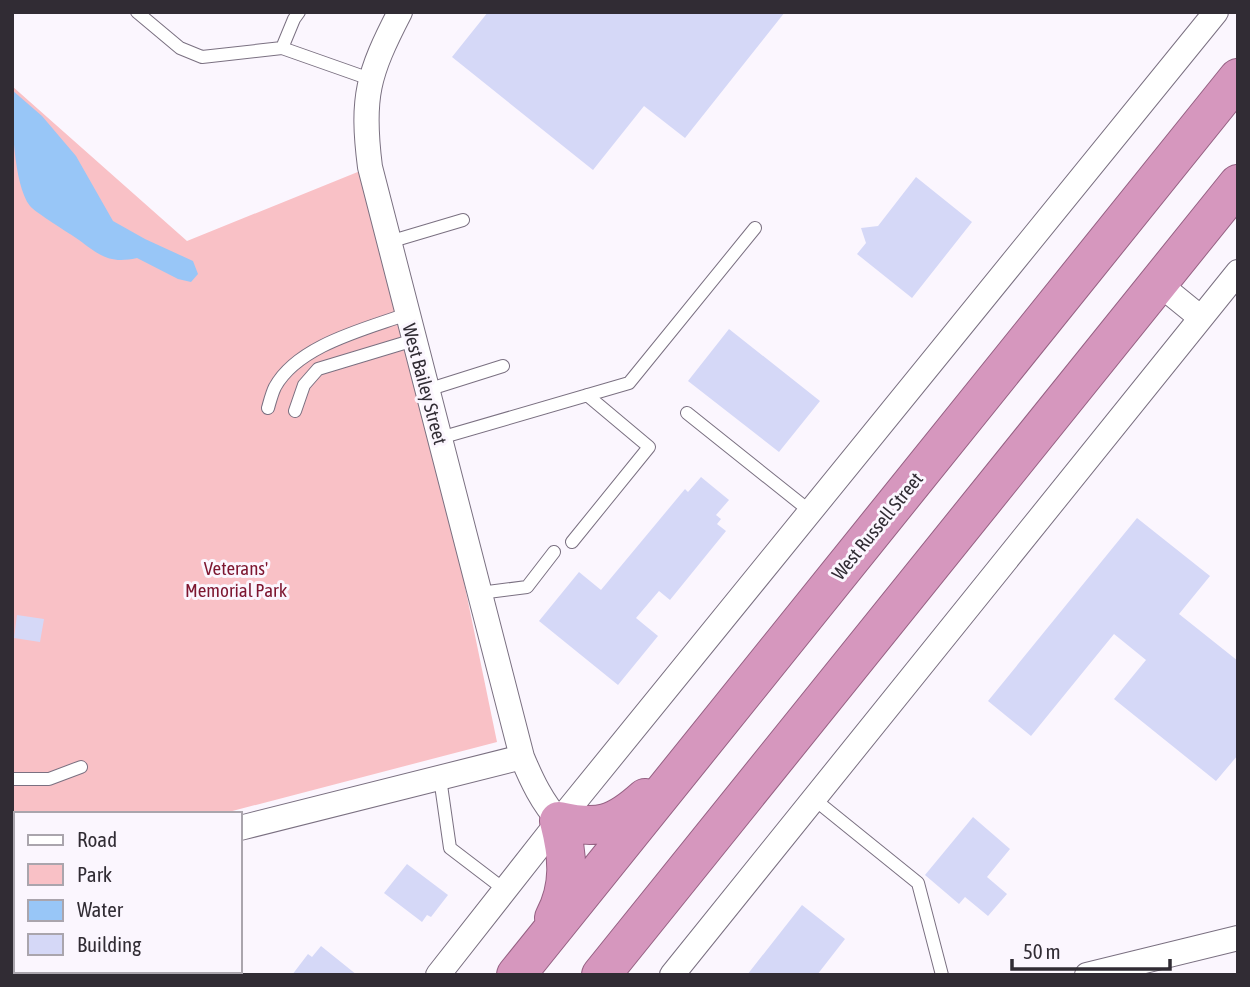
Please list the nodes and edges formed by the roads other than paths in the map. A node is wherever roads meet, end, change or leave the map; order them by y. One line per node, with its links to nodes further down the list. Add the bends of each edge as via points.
1 (137, 12): 5 (lane, via 180,48 202,57)
2 (299, 12): 5 (lane)
3 (400, 12): 7 (street, West Bailey Street)
4 (1216, 12): 24 (street)
5 (282, 48): 7 (lane)
6 (1238, 78): 28 (highway, West Russell Street)
7 (370, 79): 11 (street, West Bailey Street, via 365,125 370,167)
8 (1238, 184): 13 (highway)
9 (463, 220): 11 (lane)
10 (755, 228): 19 (lane, via 629,383)
11 (389, 242): 14 (street, West Bailey Street)
12 (1238, 272): 15 (street)
13 (1158, 283): 15 (street); 40 (highway)
14 (407, 314): 16 (street, West Bailey Street); 20 (lane, via 329,343 298,360 276,386)
15 (1201, 318): 33 (street)
16 (414, 340): 18 (street, West Bailey Street); 21 (lane, via 318,369 304,385)
17 (503, 366): 18 (lane)
18 (427, 390): 23 (street, West Bailey Street)
19 (587, 396): 23 (lane); 25 (lane, via 649,446)
20 (268, 408)
21 (295, 411)
22 (687, 414): 24 (lane)
23 (440, 438): 27 (street, West Bailey Street)
24 (811, 512): 34 (street)
25 (572, 542)
26 (554, 552): 27 (lane, via 527,587)
27 (480, 593): 29 (street, West Bailey Street)
28 (713, 729): 34 (highway, via 650,794 617,820 600,826); 38 (highway, West Russell Street)
29 (522, 757): 31 (street); 34 (street, West Bailey Street, via 532,782)
30 (81, 767): 32 (lane, via 50,779)
31 (440, 778): 35 (street); 36 (lane, via 450,848)
32 (12, 779)
33 (814, 799): 41 (street); 42 (lane, via 918,883)
34 (559, 821): 36 (street); 38 (highway, via 568,876 556,914)
35 (242, 828)
36 (505, 890): 39 (street)
37 (1238, 938): 43 (street)
38 (526, 962)
39 (438, 975)
40 (601, 975)
41 (672, 975)
42 (942, 975)
43 (1087, 975)

